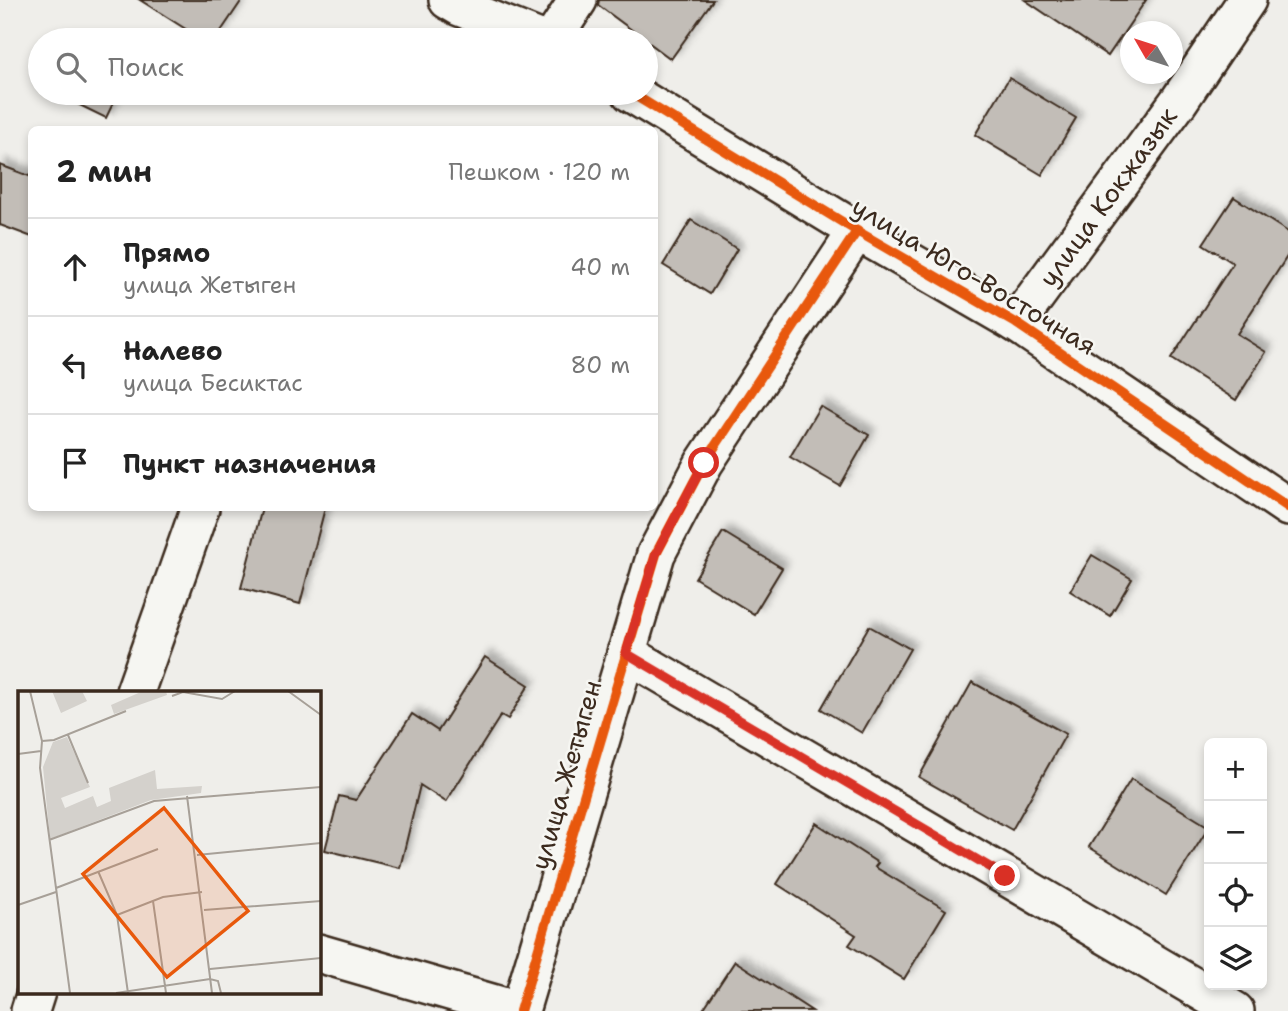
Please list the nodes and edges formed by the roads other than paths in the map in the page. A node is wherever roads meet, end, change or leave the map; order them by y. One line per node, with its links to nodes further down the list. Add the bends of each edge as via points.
1 (448, 0): 4 (street)
2 (578, 0): 5 (street)
3 (1247, 0): 8 (street, улица Кокжазык)
4 (512, 28)
5 (560, 28)
6 (651, 105): 7 (street, улица Юго-Восточная)
7 (857, 231): 8 (street, улица Юго-Восточная); 11 (street, улица Жетыген, via 704,463 656,554)
8 (1016, 323): 9 (street, улица Юго-Восточная)
9 (1288, 507)
10 (199, 511): 12 (street)
11 (626, 653): 16 (street, улица Жетыген); 17 (street)
12 (135, 691)
13 (320, 954): 16 (street)
14 (36, 993): 15 (street)
15 (30, 1011)
16 (520, 1011)
17 (1235, 1011)

